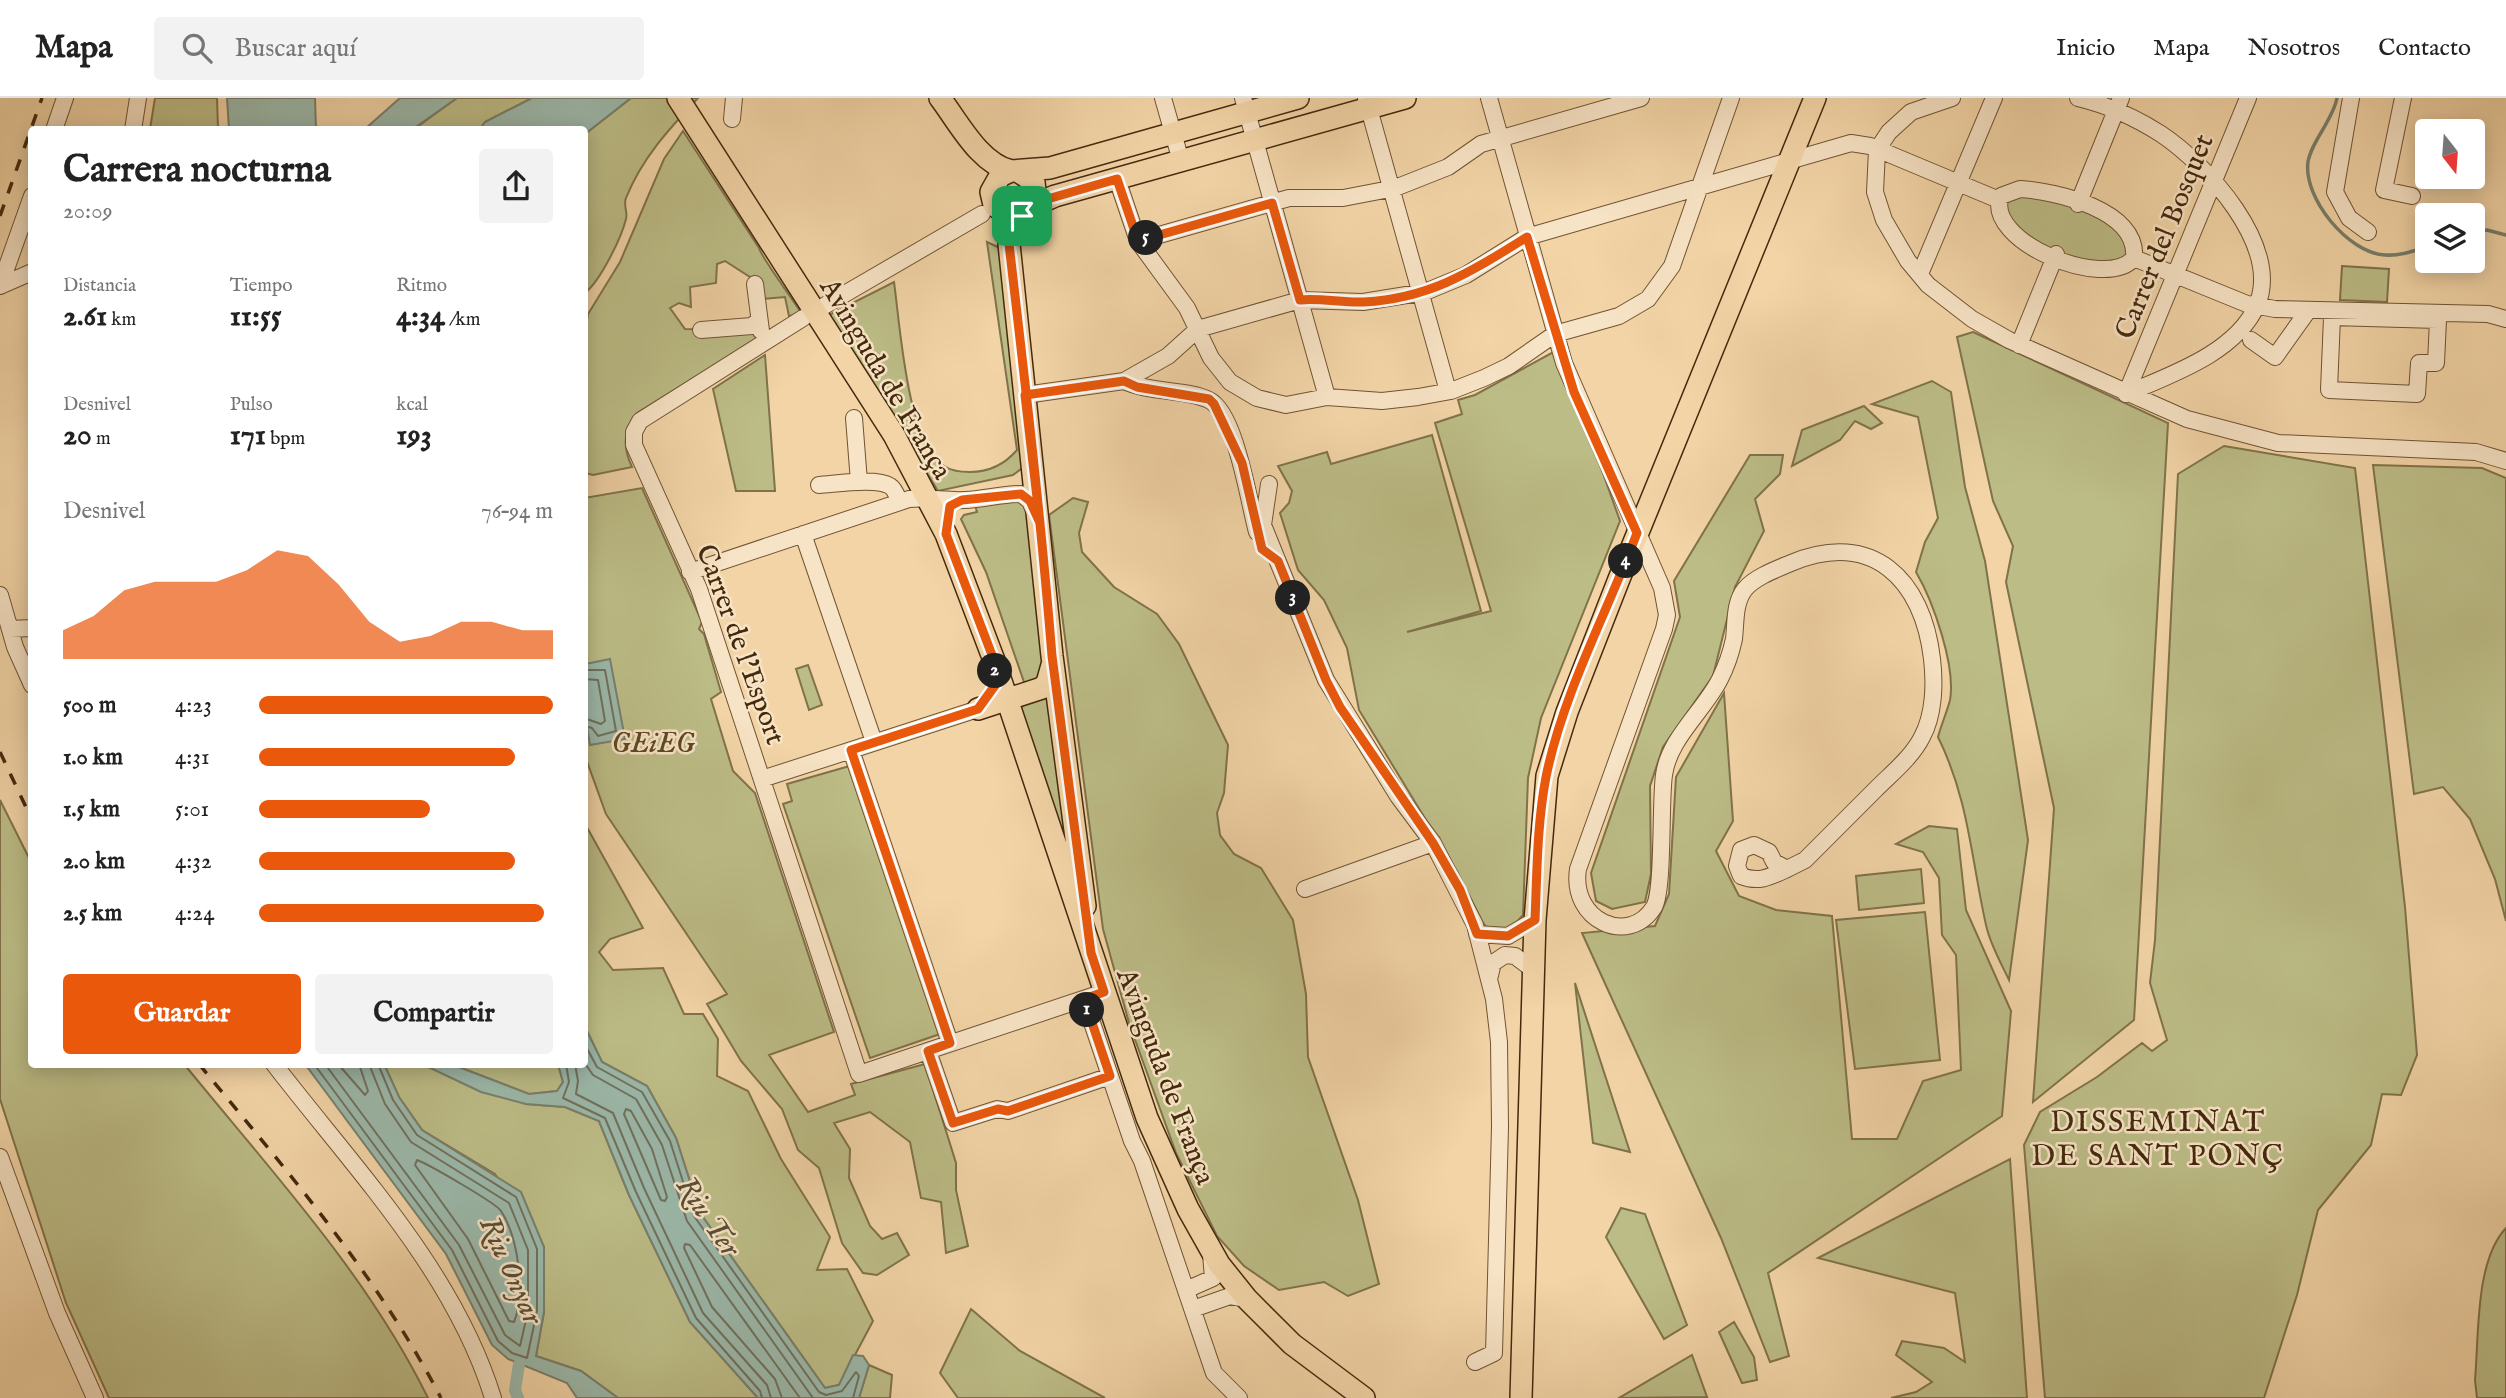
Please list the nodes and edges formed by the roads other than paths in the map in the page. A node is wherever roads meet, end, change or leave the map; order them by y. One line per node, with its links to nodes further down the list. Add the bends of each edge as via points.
1 (65, 98): 24 (street)
2 (138, 98): 25 (street)
3 (678, 98): 80 (main road, Avinguda de França, via 894,435)
4 (734, 98): 23 (street)
5 (940, 98): 32 (main road, via 982,153 1000,169)
6 (1163, 98): 26 (street)
7 (1298, 98): 22 (main road)
8 (1405, 98): 20 (main road)
9 (1489, 98): 27 (street)
10 (1641, 98): 19 (street)
11 (1731, 98): 36 (street)
12 (1815, 98): 31 (main road)
13 (1952, 98): 29 (street, via 1911,112 1895,124)
14 (1994, 98): 35 (street)
15 (2078, 98): 21 (street)
16 (2248, 98): 34 (street, Carrer del Bosquet)
17 (2351, 98): 45 (street, via 2335,192 2349,218)
18 (2403, 98): 38 (street, via 2384,190)
19 (1612, 102): 27 (street)
20 (1367, 103): 28 (main road); 37 (street)
21 (2118, 104): 34 (street, via 2162,135); 40 (street)
22 (1245, 105): 26 (main road); 28 (street)
23 (732, 119)
24 (55, 126)
25 (134, 126)
26 (1173, 133): 30 (street); 32 (main road, via 1050,168)
27 (1500, 139): 37 (street, via 1481,144 1448,167); 46 (street)
28 (1255, 140): 30 (main road); 41 (street)
29 (1877, 150): 31 (street, via 1851,143); 35 (street); 51 (street, via 1874,181 1879,209)
30 (1181, 161): 33 (main road)
31 (1790, 161): 36 (street); 84 (main road)
32 (1015, 172): 43 (main road, via 995,181); 44 (main road, via 1034,182 1037,194)
33 (1117, 179): 44 (main road, via 1055,196); 47 (street)
34 (2214, 182): 52 (street, Carrer del Bosquet); 58 (street, via 2244,223 2258,254 2262,277)
35 (1958, 184): 39 (street); 51 (street)
36 (1700, 188): 46 (street); 65 (street, via 1672,266 1655,292 1619,316)
37 (1391, 190): 41 (street); 55 (street)
38 (2412, 196)
39 (1999, 201): 40 (street, via 2020,188 2048,191); 48 (street, via 2003,223 2022,240)
40 (2079, 202): 49 (street, via 2106,214 2130,236)
41 (1272, 203): 47 (street); 56 (street)
42 (28, 207): 54 (street)
43 (991, 208): 44 (main road, via 1010,217); 57 (street)
44 (1028, 211): 73 (main road, Avinguda de França, via 1011,231 1009,244)
45 (2368, 232)
46 (1527, 237): 55 (street, via 1466,275); 65 (street)
47 (1138, 241): 63 (street)
48 (2055, 256): 49 (street, via 2078,266 2112,269 2129,265); 68 (street)
49 (2134, 258): 52 (street)
50 (28, 274): 54 (street)
51 (1920, 274): 68 (street, via 1972,319)
52 (2176, 275): 58 (street); 72 (street, Carrer del Bosquet)
53 (755, 285): 62 (street)
54 (0, 286)
55 (1420, 293): 56 (street, via 1363,302); 71 (street)
56 (1300, 300): 63 (street); 74 (street)
57 (824, 306)
58 (2253, 312): 59 (street); 72 (street, via 2216,350)
59 (2307, 312): 61 (street); 66 (street, via 2274,358)
60 (803, 317): 67 (street, Carrer de l'Esport)
61 (2506, 318)
62 (758, 321): 64 (street, via 752,326); 67 (street)
63 (1198, 329): 69 (street, via 1168,356); 74 (street, via 1217,366 1247,394 1286,405)
64 (701, 330)
65 (1560, 338): 71 (street); 84 (street, via 1574,392)
66 (2250, 340)
67 (765, 341): 88 (street, Carrer de l'Esport, via 636,426 638,458)
68 (2019, 345): 72 (street)
69 (1124, 381): 73 (street); 87 (street, via 1209,399 1219,410 1240,456 1262,549)
70 (2329, 390): 70 (street, via 2417,394 2419,363 2436,363 2438,320 2332,317)
71 (1448, 391): 74 (street, via 1382,401)
72 (2126, 394): 76 (street, via 2187,419 2278,443 2476,452)
73 (1025, 395): 83 (main road, Avinguda de França)
74 (1327, 397)
75 (854, 418): 77 (street)
76 (2506, 461)
77 (859, 482): 79 (street); 82 (street, via 889,485)
78 (1269, 484): 87 (street, via 1263,525)
79 (819, 485)
80 (927, 497): 81 (street); 82 (street); 86 (main road, Avinguda de França)
81 (962, 500): 83 (street, via 1026,495); 86 (street, via 950,506)
82 (899, 501): 85 (street)
83 (1040, 523): 92 (main road, Avinguda de França)
84 (1637, 533): 102 (street, via 1662,588 1667,615 1578,869 1581,903 1597,921 1630,923 1657,901 1664,771 1690,721 1719,681 1734,640 1738,601 1747,587 1812,555 1834,552 1880,563 1895,572 1910,588 1926,620 1934,689 1923,737 1906,760 1805,860); 104 (main road, via 1551,759)
85 (803, 534): 88 (street); 98 (street)
86 (946, 534): 93 (main road, Avinguda de França)
87 (1278, 561): 101 (street, via 1340,707)
88 (690, 572): 100 (street, Carrer de l'Esport)
89 (0, 595): 91 (street)
90 (28, 628): 91 (street)
91 (10, 629): 94 (street)
92 (1052, 656): 95 (main road, via 1048,683); 108 (main road, Avinguda de França)
93 (995, 663): 95 (main road, via 1017,687); 96 (main road, Avinguda de França); 97 (main road, via 996,684)
94 (28, 675)
95 (1034, 691): 96 (main road)
96 (1006, 702): 97 (main road); 108 (main road, Avinguda de França)
97 (978, 709): 98 (street)
98 (874, 743): 99 (street)
99 (851, 750): 100 (street); 114 (street)
100 (762, 779): 115 (street, Carrer de l'Esport, via 859,1074)
101 (1433, 843): 103 (street); 106 (street, via 1460,890)
102 (1787, 869)
103 (1305, 889)
104 (1535, 920): 105 (street); 107 (main road)
105 (1508, 936): 106 (street); 107 (street)
106 (1479, 942): 109 (street); 111 (street)
107 (1535, 944): 109 (street); 110 (main road)
108 (1091, 953): 112 (main road, Avinguda de França)
109 (1505, 955): 110 (street, via 1515,956); 111 (street, via 1493,963)
110 (1535, 971): 128 (main road)
111 (1489, 979): 123 (street, via 1499,1042 1494,1353)
112 (1104, 992): 113 (street); 119 (main road, Avinguda de França, via 1163,1156)
113 (1084, 999): 114 (street); 117 (street)
114 (950, 1043): 115 (street)
115 (928, 1051): 117 (street, via 953,1123 998,1109 1008,1111)
116 (277, 1068): 125 (street, via 416,1250 470,1337)
117 (1110, 1076): 120 (street)
118 (0, 1157): 124 (street, via 53,1304)
119 (1210, 1248): 120 (street, via 1213,1278); 121 (main road, Avinguda de França)
120 (1186, 1290): 122 (street)
121 (1247, 1299): 122 (street, via 1230,1296); 127 (main road, Avinguda de França, via 1292,1344)
122 (1193, 1309): 126 (street, via 1214,1373)
123 (1475, 1362)
124 (95, 1398)
125 (493, 1398)
126 (1239, 1398)
127 (1364, 1398)
128 (1521, 1398)

